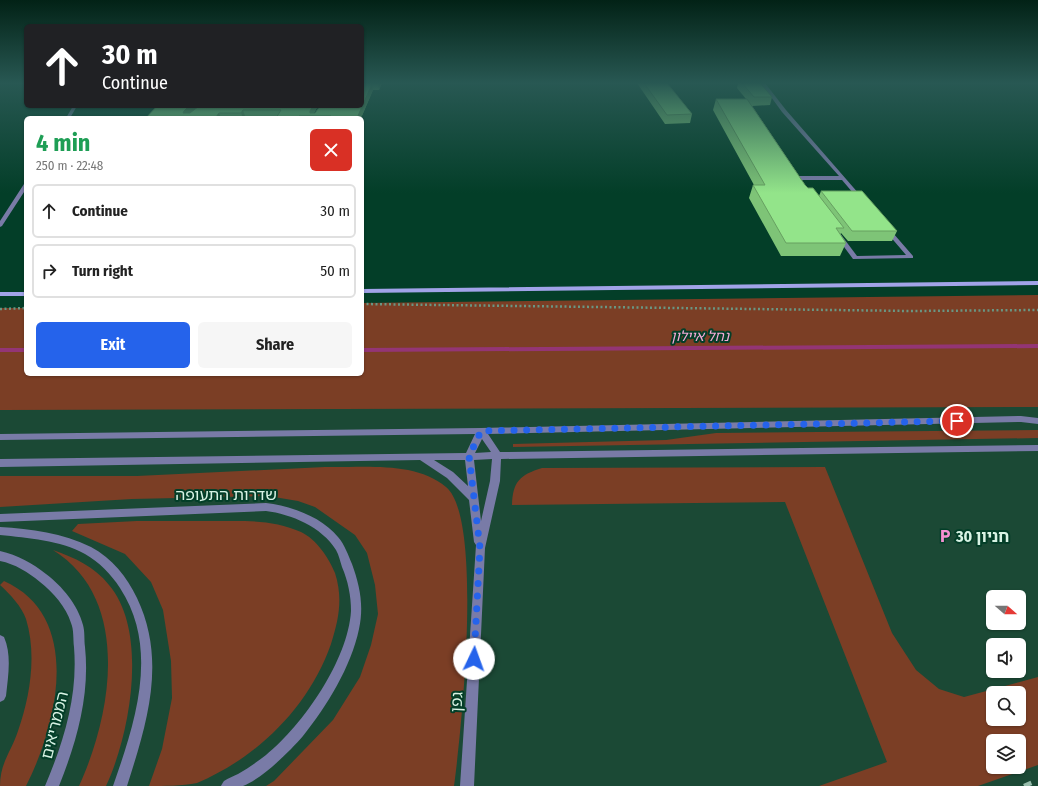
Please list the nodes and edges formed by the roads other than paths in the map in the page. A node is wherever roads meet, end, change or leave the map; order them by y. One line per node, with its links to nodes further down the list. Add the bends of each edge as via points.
1 (792, 120): 2 (street)
2 (843, 178): 2 (street, via 796,178 855,258 911,257)
3 (24, 188): 4 (street)
4 (0, 225)
5 (1038, 283): 6 (main road)
6 (364, 291)
7 (0, 294): 8 (main road)
8 (24, 294)
9 (1038, 421): 10 (street)
10 (481, 431): 11 (street); 13 (street); 14 (street)
11 (0, 437)
12 (1038, 448): 13 (street)
13 (497, 455): 14 (street); 20 (street, via 495,481)
14 (469, 456): 15 (street); 17 (street)
15 (422, 457): 16 (street); 17 (street, via 450,475)
16 (0, 463)
17 (474, 499): 20 (street)
18 (0, 518): 26 (street, שדרות התעופה, via 266,506 286,510 330,535 339,546 353,580 356,613 347,652 332,683 306,722 281,750 249,775)
19 (0, 531): 25 (street, via 60,540 89,551 115,571 130,592 141,619 147,652 147,686 136,742)
20 (480, 548): 27 (street, גפן)
21 (0, 556): 24 (street, הממריאים, via 29,567 54,586 77,623 81,654 80,696)
22 (0, 641): 23 (street, via 3,662)
23 (0, 696)
24 (52, 786)
25 (120, 786)
26 (228, 786)
27 (467, 786)

